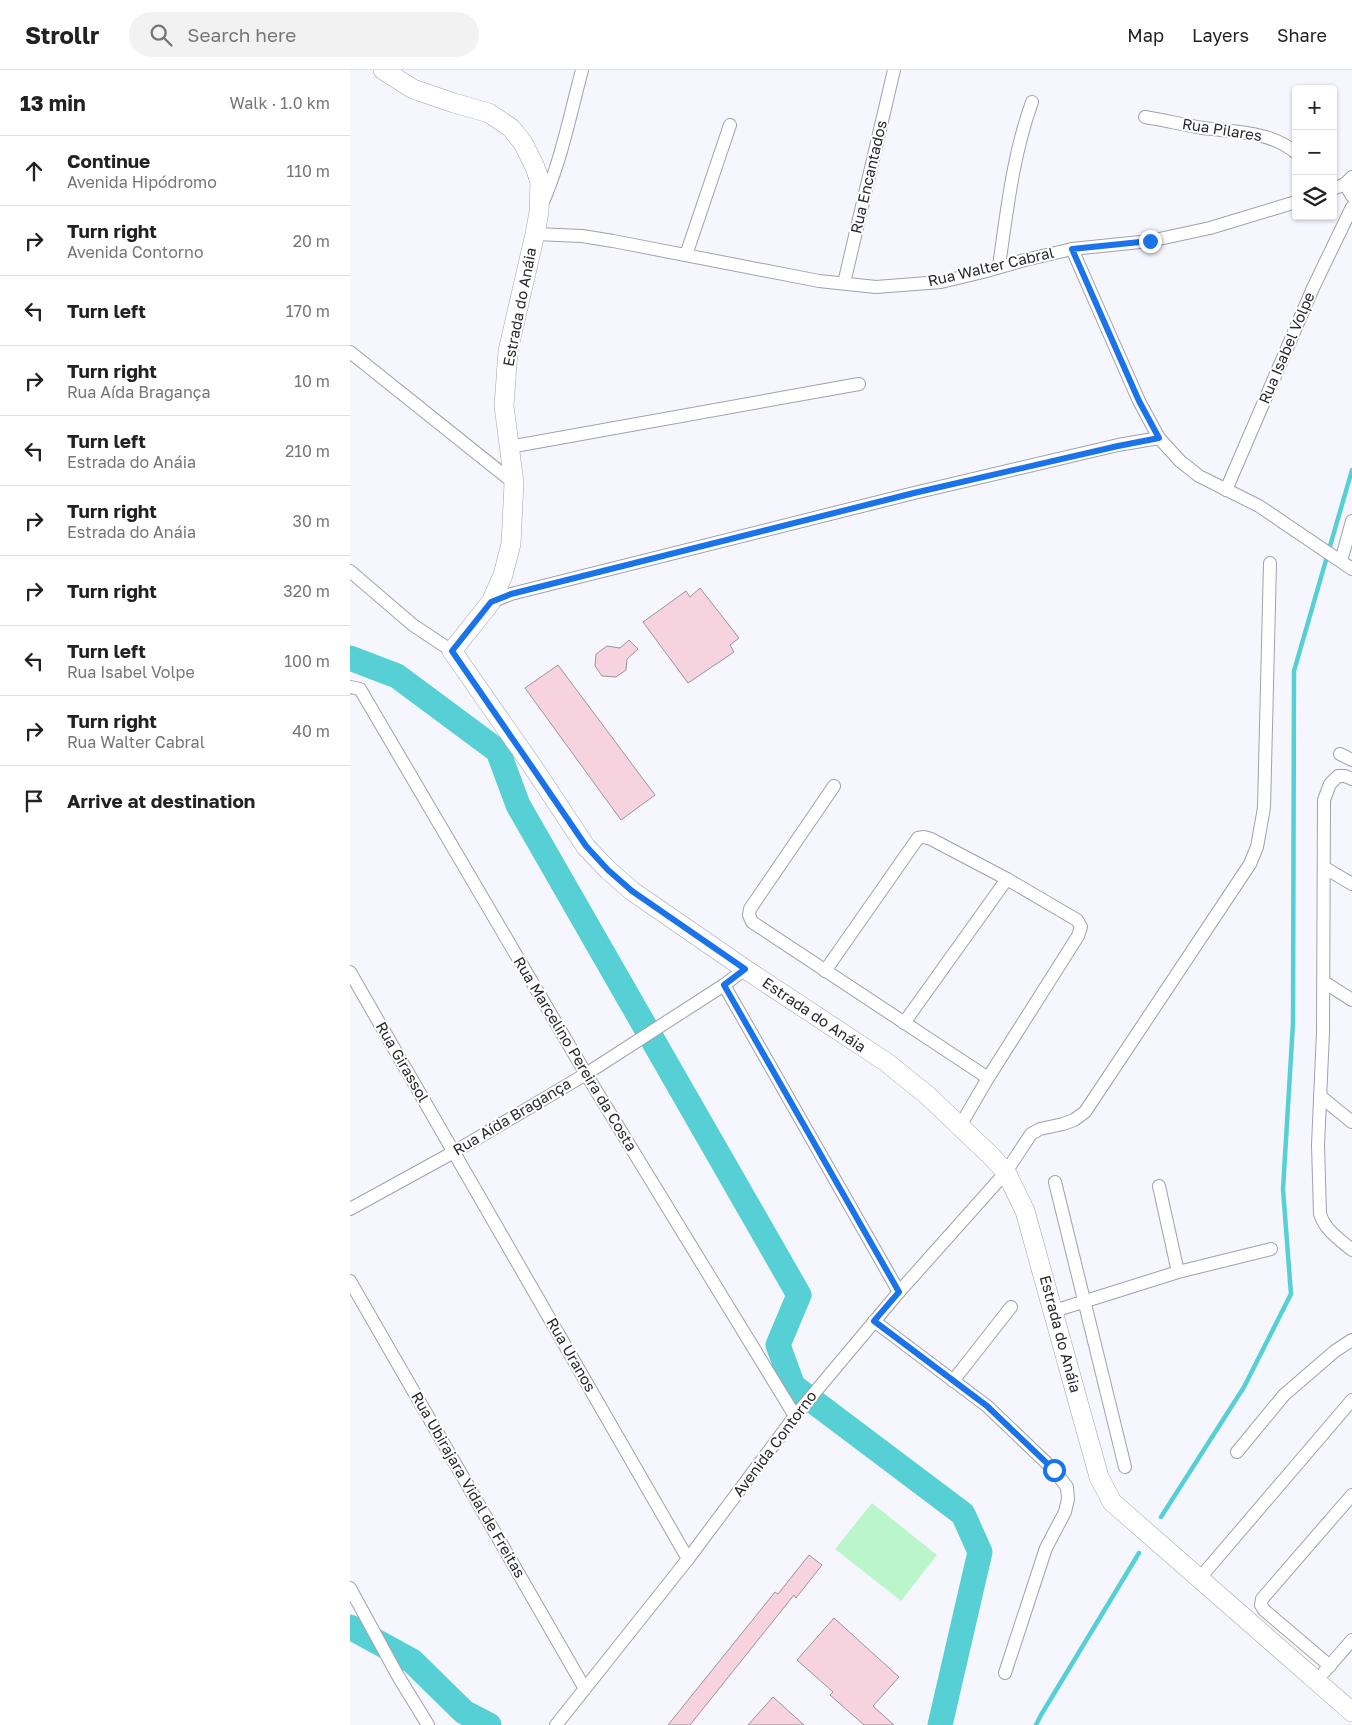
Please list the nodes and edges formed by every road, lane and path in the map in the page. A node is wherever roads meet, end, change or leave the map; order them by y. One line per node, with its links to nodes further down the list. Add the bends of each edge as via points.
1 (383, 70): 12 (street, Estrada do Anáia, via 413,89 489,112 511,128 523,143 540,182)
2 (582, 70): 12 (street, via 555,170)
3 (894, 70): 17 (street, Rua Encantados)
4 (1032, 102): 16 (street, via 1012,174)
5 (1145, 117): 7 (street, Rua Pilares, via 1268,138)
6 (730, 125): 15 (street)
7 (1292, 150)
8 (1343, 183): 9 (street)
9 (1352, 196)
10 (1292, 203): 14 (street, Rua Walter Cabral, via 1210,228 1150,241)
11 (1352, 207): 23 (street, Rua Isabel Volpe, via 1313,288)
12 (539, 212): 13 (street, Estrada do Anáia)
13 (535, 234): 15 (street, Rua Walter Cabral, via 582,236); 21 (street, Estrada do Anáia, via 508,351 504,406)
14 (1072, 249): 16 (street, Rua Walter Cabral); 20 (street, via 1139,401)
15 (686, 255): 17 (street, Rua Walter Cabral)
16 (999, 266): 17 (street, Rua Walter Cabral, via 941,282 876,287)
17 (844, 283)
18 (350, 352): 22 (street)
19 (859, 384): 21 (street)
20 (1159, 438): 23 (street, via 1180,461); 29 (street, via 914,493 511,594)
21 (509, 447): 22 (street, Estrada do Anáia)
22 (514, 482): 29 (street, Estrada do Anáia, via 511,544 503,575)
23 (1226, 490): 25 (street, via 1291,526)
24 (1352, 521): 25 (street)
25 (1341, 562): 27 (street)
26 (1270, 563): 52 (street, Avenida Contorno, via 1264,808 1257,847 1250,864 1085,1112 1074,1120 1031,1134)
27 (1352, 568)
28 (350, 571): 30 (street, via 413,625)
29 (491, 602): 30 (street, Estrada do Anáia)
30 (452, 651): 39 (street, Estrada do Anáia, via 586,846 608,870 632,891)
31 (355, 688): 46 (street, Rua Marcelino Pereira da Costa)
32 (1340, 754): 33 (street)
33 (1352, 760)
34 (1352, 778): 36 (street, via 1338,776 1330,784 1324,800)
35 (834, 786): 40 (street, via 749,915 752,922)
36 (1325, 868): 38 (street); 42 (street)
37 (1008, 879): 40 (street, via 931,839 918,838); 45 (street); 47 (street, via 1077,920 1080,927 1078,936)
38 (1352, 884)
39 (745, 969): 43 (street, Rua Aída Bragança); 50 (street, Estrada do Anáia, via 886,1062 927,1094)
40 (825, 971): 45 (street)
41 (350, 972): 51 (street, Rua Girassol)
42 (1324, 982): 44 (street); 48 (street)
43 (724, 985): 46 (street, Rua Aída Bragança); 60 (street)
44 (1352, 1000)
45 (904, 1023): 47 (street)
46 (586, 1074): 51 (street, Rua Aída Bragança); 68 (street, Rua Marcelino Pereira da Costa)
47 (988, 1078): 50 (street)
48 (1320, 1096): 49 (street); 57 (street, via 1320,1214 1329,1231)
49 (1352, 1122)
50 (960, 1126): 52 (street, Estrada do Anáia)
51 (454, 1152): 55 (street, Rua Aída Bragança); 72 (street, Rua Uranos)
52 (1006, 1172): 60 (street, Avenida Contorno); 63 (street, Estrada do Anáia, via 1026,1211)
53 (1055, 1182): 61 (street)
54 (1159, 1186): 58 (street)
55 (350, 1209)
56 (1271, 1249): 58 (street)
57 (1352, 1250)
58 (1178, 1272): 61 (street)
59 (350, 1281): 79 (street, Rua Ubirajara Vidal de Freitas)
60 (899, 1292): 64 (street, Avenida Contorno)
61 (1084, 1301): 63 (street); 70 (street)
62 (1011, 1307): 66 (street)
63 (1054, 1311): 73 (street, Estrada do Anáia, via 1105,1491 1112,1502)
64 (874, 1321): 66 (street); 68 (street, Avenida Contorno)
65 (1352, 1340): 69 (street, via 1284,1395)
66 (953, 1381): 77 (street, via 987,1406 1054,1470 1067,1487 1065,1512 1046,1548)
67 (1352, 1400): 73 (street)
68 (796, 1414): 72 (street, Avenida Contorno)
69 (1237, 1452)
70 (1125, 1467)
71 (1352, 1495): 76 (street, via 1262,1599 1261,1605)
72 (688, 1559): 79 (street, Avenida Contorno)
73 (1199, 1579): 78 (street, Estrada do Anáia)
74 (350, 1588): 81 (street)
75 (1352, 1640): 76 (street)
76 (1330, 1666): 78 (street)
77 (1005, 1673)
78 (1316, 1681): 80 (street, Estrada do Anáia)
79 (585, 1689): 82 (street, Avenida Contorno)
80 (1352, 1712)
81 (428, 1725)
82 (556, 1725)

